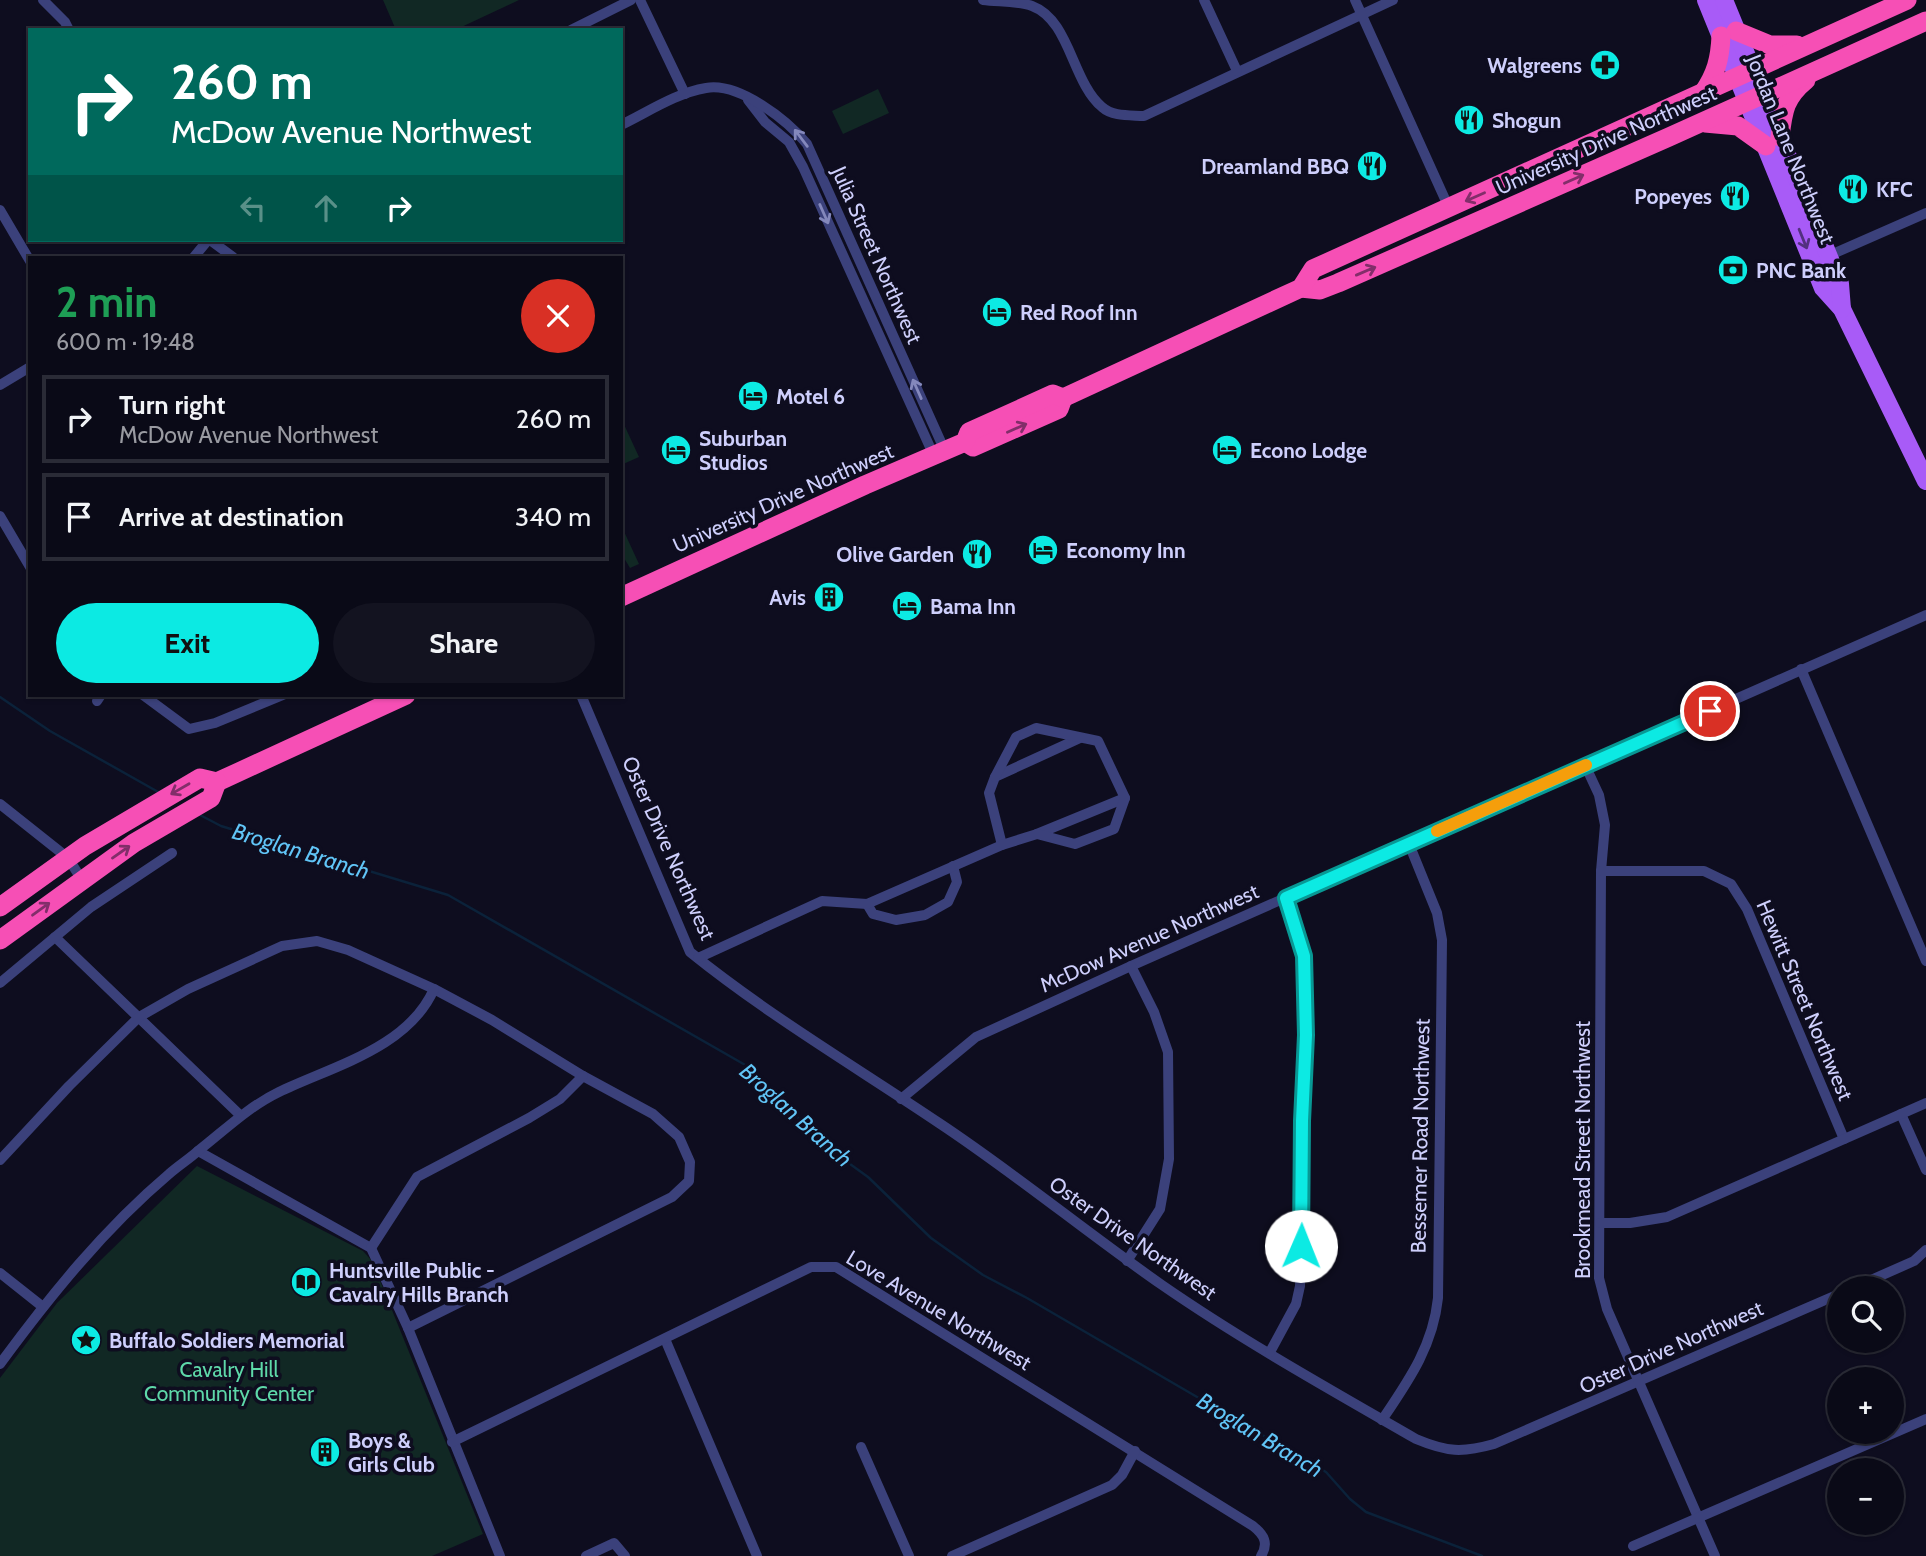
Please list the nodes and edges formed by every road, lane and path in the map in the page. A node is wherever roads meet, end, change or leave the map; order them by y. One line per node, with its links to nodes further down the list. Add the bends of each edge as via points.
1 (43, 0): 14 (street)
2 (631, 0): 15 (street)
3 (640, 0): 22 (street)
4 (983, 0): 11 (street)
5 (1204, 0): 19 (street)
6 (1355, 0): 12 (street)
7 (1393, 0): 12 (street)
8 (1706, 0): 16 (main road, Jordan Lane Northwest)
9 (1724, 0): 16 (main road, Jordan Lane Northwest)
10 (1906, 0): 17 (highway, University Drive Northwest)
11 (1018, 2): 19 (street, via 1054,22 1085,86 1103,108 1119,115 1144,116)
12 (1362, 15): 19 (street); 27 (street)
13 (1926, 21): 18 (highway, University Drive Northwest)
14 (67, 28)
15 (575, 28)
16 (1729, 34): 17 (highway, via 1770,46); 20 (main road, Jordan Lane Northwest); 21 (highway)
17 (1812, 43): 20 (highway, University Drive Northwest)
18 (1822, 69): 23 (highway, University Drive Northwest); 26 (highway, via 1793,90)
19 (1237, 71)
20 (1745, 73): 21 (highway, University Drive Northwest); 23 (main road, Jordan Lane Northwest)
21 (1703, 93): 27 (highway, University Drive Northwest, one-way to 27)
22 (685, 94): 25 (street, Julia Street Northwest); 40 (street, Julia Street Northwest, via 709,87 747,98 765,122 789,142)
23 (1755, 98): 24 (highway, University Drive Northwest); 26 (main road, Jordan Lane Northwest)
24 (1700, 123): 26 (highway, via 1738,126); 36 (highway, University Drive Northwest, one-way to 24, via 1320,290)
25 (623, 124)
26 (1773, 141): 34 (main road, Jordan Lane Northwest); 37 (main road, Jordan Lane Northwest, one-way to 37, via 1823,288)
27 (1449, 208): 36 (highway, University Drive Northwest, via 1313,270)
28 (0, 210): 35 (street)
29 (1926, 213): 34 (street)
30 (207, 242): 32 (street)
31 (212, 242): 33 (street)
32 (195, 256)
33 (232, 256)
34 (1828, 256): 37 (main road, Jordan Lane Northwest, via 1840,284)
35 (28, 258)
36 (1301, 288): 40 (highway, University Drive Northwest, via 1063,398 1059,409 973,447 965,442)
37 (1842, 309): 41 (main road, Jordan Lane Northwest)
38 (28, 368): 39 (street)
39 (0, 384)
40 (939, 454): 44 (highway, University Drive Northwest)
41 (1926, 481)
42 (0, 516): 43 (street)
43 (28, 565)
44 (623, 596)
45 (1926, 615): 46 (street, McDow Avenue Northwest)
46 (1801, 669): 52 (street, McDow Avenue Northwest); 71 (street)
47 (146, 697): 48 (street, via 189,729)
48 (277, 697)
49 (402, 697): 54 (highway)
50 (582, 697): 70 (street, Oster Drive Northwest, via 690,952)
51 (1080, 738): 53 (street); 53 (street, via 1036,728 1016,737); 55 (street, via 1098,741)
52 (1585, 765): 58 (street, McDow Avenue Northwest); 63 (street, Brookmead Street Northwest, via 1599,795 1605,825)
53 (995, 777): 59 (street, via 989,793)
54 (216, 782): 61 (highway, one-way to 61, via 200,778); 64 (highway, one-way to 54, via 211,798)
55 (1125, 798): 57 (street); 57 (street, via 1114,829 1075,844)
56 (0, 804): 61 (street)
57 (1037, 834): 59 (street)
58 (1409, 844): 65 (street, McDow Avenue Northwest); 99 (street, Bessemer Road Northwest, via 1437,912 1442,940 1438,1298 1423,1354)
59 (1002, 845): 62 (street)
60 (172, 853): 68 (street)
61 (68, 858): 64 (street); 67 (highway)
62 (953, 866): 66 (street); 66 (street, via 957,882 948,902 925,915 895,920 873,914)
63 (1601, 871): 81 (street, Hewitt Street Northwest, via 1704,871 1731,884 1747,909); 85 (street, Brookmead Street Northwest)
64 (82, 880): 69 (highway, one-way to 64)
65 (1286, 898): 72 (street, McDow Avenue Northwest); 95 (street, via 1304,956 1300,1286)
66 (867, 904): 70 (street, via 822,901)
67 (0, 907)
68 (55, 937): 73 (street); 75 (street)
69 (0, 940)
70 (698, 958): 77 (street, Oster Drive Northwest)
71 (1926, 961)
72 (1131, 966): 77 (street, McDow Avenue Northwest, via 976,1037); 88 (street, via 1168,1052 1169,1159 1160,1209)
73 (0, 983)
74 (435, 989): 75 (street, via 317,941 282,946); 76 (street); 80 (street, via 405,1029)
75 (139, 1017): 80 (street); 83 (street)
76 (583, 1076): 86 (street, via 560,1099 529,1118 417,1177); 93 (street, via 653,1114 679,1137 690,1162 689,1181 672,1197)
77 (901, 1099): 88 (street, Oster Drive Northwest)
78 (1926, 1102): 79 (street)
79 (1901, 1114): 81 (street); 84 (street)
80 (240, 1115): 82 (street)
81 (1844, 1139): 85 (street, via 1667,1217)
82 (198, 1151): 86 (street); 92 (street, via 133,1208)
83 (0, 1160)
84 (1926, 1170)
85 (1600, 1223): 97 (street, Brookmead Street Northwest, via 1603,1296)
86 (371, 1248): 93 (street)
87 (1926, 1250): 90 (street, via 1914,1261)
88 (1128, 1261): 95 (street, Oster Drive Northwest)
89 (0, 1273): 92 (street)
90 (1880, 1276)
91 (1827, 1299): 97 (street, Oster Drive Northwest)
92 (43, 1307): 96 (street)
93 (408, 1328): 100 (street)
94 (665, 1339): 100 (street, Love Avenue Northwest); 102 (street, Love Avenue Northwest, via 811,1268 836,1267); 109 (street)
95 (1270, 1352): 99 (street, Oster Drive Northwest)
96 (0, 1364)
97 (1639, 1382): 99 (street, Oster Drive Northwest, via 1475,1450 1431,1446); 103 (street, Brookmead Street Northwest)
98 (1926, 1419): 103 (street)
99 (1382, 1420)
100 (452, 1442): 106 (street)
101 (861, 1447): 110 (street)
102 (1135, 1451): 105 (street, Love Avenue Northwest, via 1253,1526 1263,1535); 111 (street, via 1112,1485)
103 (1698, 1518): 104 (street); 112 (street, Brookmead Street Northwest)
104 (1633, 1546)
105 (1263, 1552)
106 (500, 1556)
107 (586, 1556): 108 (street, via 614,1543)
108 (625, 1556)
109 (757, 1556)
110 (909, 1556)
111 (952, 1556)
112 (1716, 1556)

